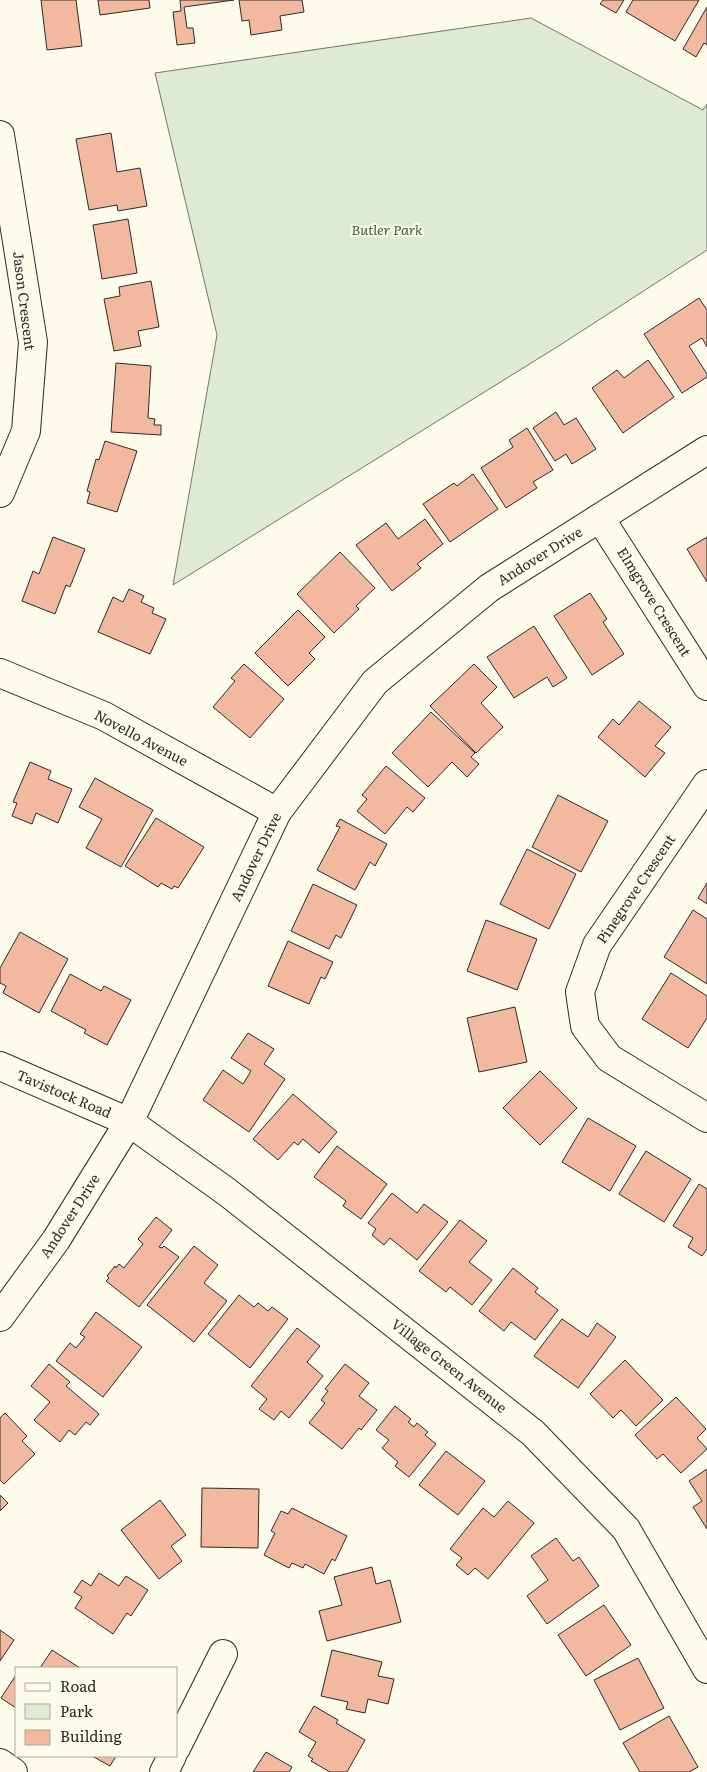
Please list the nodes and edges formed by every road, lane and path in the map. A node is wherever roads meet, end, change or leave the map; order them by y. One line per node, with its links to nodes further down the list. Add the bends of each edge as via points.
1 (0, 135): 3 (street, Jason Crescent, via 33,342 26,432)
2 (707, 450): 4 (street, Andover Drive)
3 (0, 493)
4 (600, 518): 6 (street, Elmgrove Crescent); 8 (street, Andover Drive, via 489,588 375,682)
5 (0, 674): 8 (street, Novello Avenue, via 104,716)
6 (707, 686)
7 (707, 784): 10 (street, Pinegrove Crescent, via 597,944 580,992 584,1026 610,1058)
8 (277, 812): 11 (street, Andover Drive)
9 (0, 1066): 11 (street, Tavistock Road)
10 (707, 1118)
11 (129, 1122): 12 (street, Andover Drive, via 56,1240); 14 (street, Village Green Avenue, via 227,1192 533,1432 626,1529)
12 (0, 1317)
13 (223, 1654): 15 (street)
14 (707, 1669)
15 (178, 1744)
16 (172, 1757): 19 (street)
17 (0, 1763): 18 (street)
18 (13, 1772)
19 (164, 1772)

